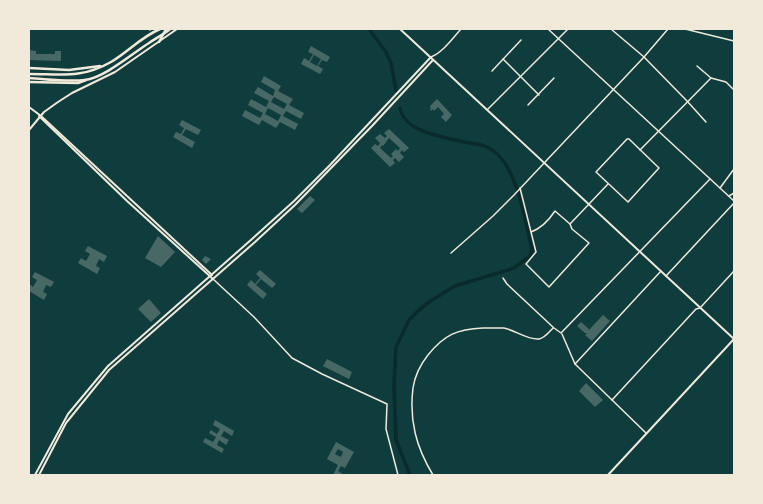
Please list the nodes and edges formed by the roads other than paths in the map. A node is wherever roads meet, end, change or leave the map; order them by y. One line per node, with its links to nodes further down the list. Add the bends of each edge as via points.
1 (160, 29): 22 (highway)
2 (166, 29): 12 (highway)
3 (170, 29): 12 (highway)
4 (177, 29): 16 (main road)
5 (400, 29): 18 (main road)
6 (461, 29): 17 (street)
7 (548, 29): 13 (street)
8 (568, 29): 13 (street)
9 (611, 29): 19 (street)
10 (668, 29): 19 (street)
11 (685, 29): 15 (street)
12 (162, 36): 16 (highway); 31 (highway, via 113,68)
13 (558, 39): 27 (street); 33 (street)
14 (521, 40): 20 (street)
15 (734, 41)
16 (157, 43): 40 (main road, via 115,72 66,96)
17 (435, 55): 18 (street); 21 (street)
18 (431, 57): 21 (main road); 46 (main road)
19 (644, 57): 33 (street); 36 (street)
20 (503, 59): 25 (street); 27 (street)
21 (433, 60): 39 (main road); 46 (main road)
22 (105, 65): 24 (highway, via 69,70); 26 (highway, via 90,72 69,76)
23 (697, 66): 30 (street)
24 (29, 68)
25 (492, 71)
26 (29, 74)
27 (520, 77): 35 (street); 39 (street)
28 (29, 78): 31 (highway)
29 (554, 78): 35 (street)
30 (711, 78): 34 (street, via 726,82); 36 (street)
31 (86, 80): 32 (highway, via 78,83)
32 (29, 82)
33 (612, 90): 43 (street); 45 (street)
34 (734, 90)
35 (539, 94): 37 (street)
36 (687, 101): 41 (street); 43 (street)
37 (528, 105)
38 (29, 107): 40 (main road)
39 (487, 111): 45 (main road)
40 (40, 116): 42 (main road); 66 (main road, via 127,201)
41 (706, 122)
42 (29, 130)
43 (659, 131): 44 (street); 48 (street)
44 (640, 150): 49 (street, via 627,139 601,165 596,172); 49 (street, via 659,168 629,201)
45 (543, 163): 50 (street); 55 (main road)
46 (331, 166): 56 (main road); 57 (main road)
47 (734, 169): 51 (street)
48 (710, 179): 51 (street); 62 (street)
49 (608, 184): 55 (street)
50 (520, 188): 59 (street); 63 (street)
51 (720, 188): 53 (street)
52 (734, 193): 53 (street)
53 (729, 196): 54 (street)
54 (734, 202): 67 (street)
55 (588, 204): 58 (street); 62 (main road)
56 (275, 218): 57 (main road); 60 (main road)
57 (277, 222): 61 (main road)
58 (570, 224): 59 (street, via 555,211 546,223); 59 (street, via 572,229 589,243 549,287 526,264 536,252)
59 (531, 232)
60 (252, 240): 61 (main road); 66 (main road)
61 (255, 242): 69 (main road)
62 (639, 252): 64 (main road); 72 (street)
63 (451, 253)
64 (661, 271): 67 (main road); 74 (street)
65 (734, 271): 70 (street)
66 (211, 276): 69 (main road); 77 (main road, via 108,366 63,422)
67 (666, 276): 70 (main road)
68 (503, 278): 71 (street)
69 (214, 279): 78 (main road, via 110,370 66,423); 79 (street, via 292,358 387,404 386,429)
70 (700, 308): 73 (main road); 75 (street, via 696,309)
71 (554, 328): 72 (street); 80 (street, via 540,339 505,328 470,329 450,335 435,346 417,372 412,407 415,435)
72 (561, 333): 74 (street)
73 (734, 339): 76 (main road)
74 (576, 364): 75 (street)
75 (612, 400): 76 (street)
76 (646, 433): 81 (main road)
77 (35, 475)
78 (39, 475)
79 (398, 475)
80 (433, 475)
81 (608, 475)

